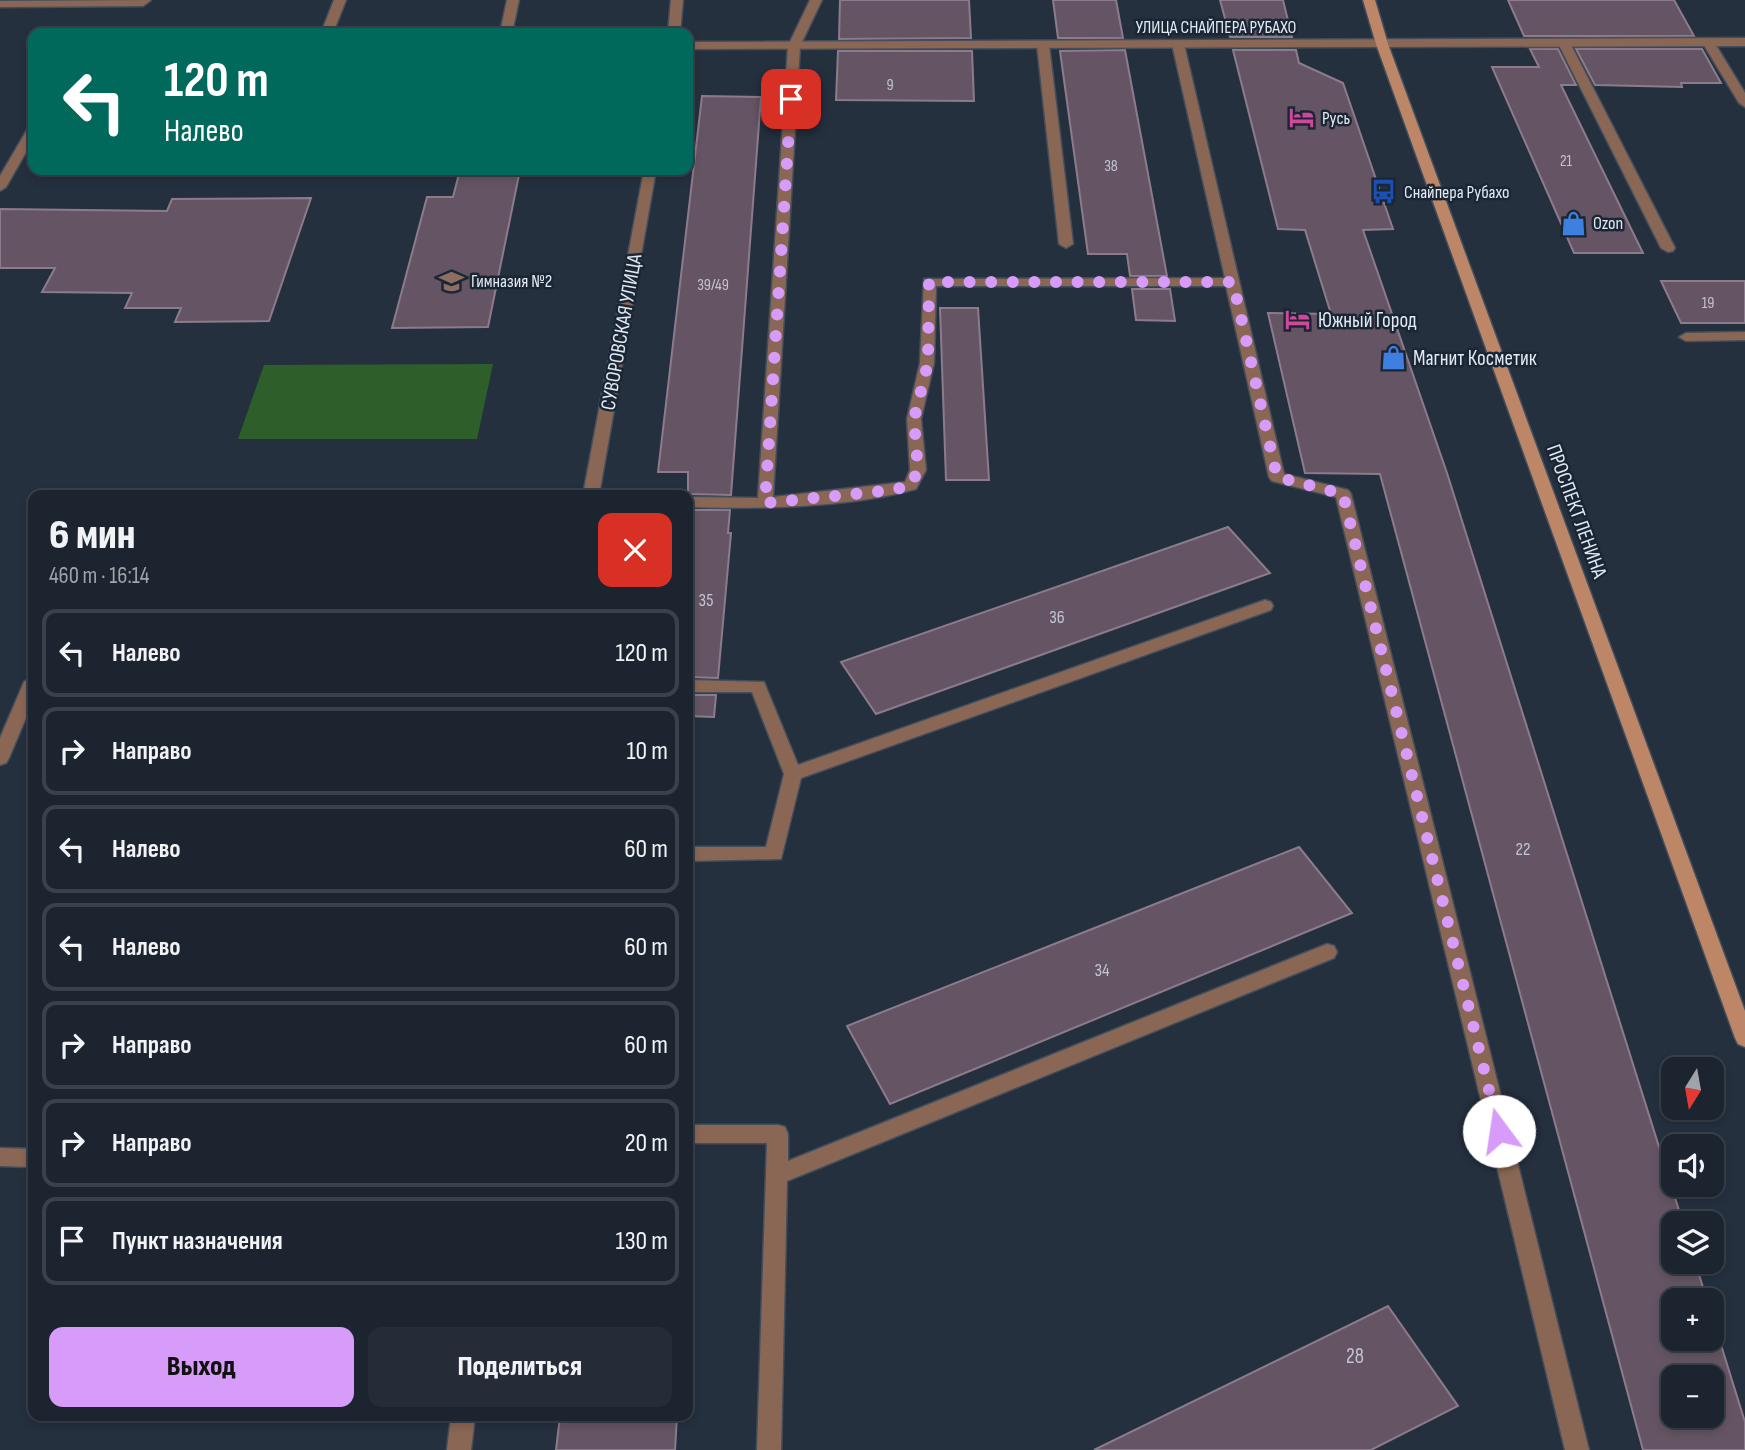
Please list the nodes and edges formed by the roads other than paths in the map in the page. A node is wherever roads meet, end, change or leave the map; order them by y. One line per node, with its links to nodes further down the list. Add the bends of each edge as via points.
1 (145, 0): 7 (street)
2 (340, 0): 8 (street)
3 (513, 0): 9 (street)
4 (677, 0): 10 (street)
5 (816, 0): 18 (street)
6 (1369, 0): 15 (street, ПРОСПЕКТ ЛЕНИНА)
7 (0, 4)
8 (329, 28)
9 (507, 28)
10 (674, 28)
11 (1745, 42): 13 (street, УЛИЦА СНАЙПЕРА РУБАХО)
12 (1564, 43): 13 (street, УЛИЦА СНАЙПЕРА РУБАХО); 15 (street, УЛИЦА СНАЙПЕРА РУБАХО); 24 (street)
13 (1708, 43): 19 (street)
14 (1178, 44): 15 (street, УЛИЦА СНАЙПЕРА РУБАХО); 16 (street, УЛИЦА СНАЙПЕРА РУБАХО); 25 (street)
15 (1382, 44): 38 (street, ПРОСПЕКТ ЛЕНИНА)
16 (1043, 45): 18 (street, УЛИЦА СНАЙПЕРА РУБАХО); 23 (street)
17 (693, 46): 18 (street, УЛИЦА СНАЙПЕРА РУБАХО)
18 (794, 46): 30 (street)
19 (1745, 103)
20 (28, 139): 22 (street)
21 (649, 175): 28 (street, СУВОРОВСКАЯ УЛИЦА)
22 (0, 187)
23 (1066, 244)
24 (1668, 248)
25 (1233, 282): 30 (street, via 929,282 928,363 914,419 918,470 911,485); 46 (street, via 1277,477 1343,494)
26 (1745, 335): 27 (street)
27 (1686, 337)
28 (592, 490)
29 (693, 502): 30 (street)
30 (765, 503)
31 (1265, 606): 35 (street)
32 (693, 686): 35 (street, via 758,686)
33 (28, 694): 34 (street)
34 (0, 758)
35 (793, 774): 36 (street, via 774,853)
36 (693, 854)
37 (1327, 952): 42 (street)
38 (1745, 1038)
39 (693, 1134): 42 (street, via 778,1134)
40 (0, 1157): 41 (street)
41 (28, 1158)
42 (777, 1175): 45 (street)
43 (462, 1421): 44 (street)
44 (459, 1450)
45 (769, 1450)
46 (1577, 1450)

